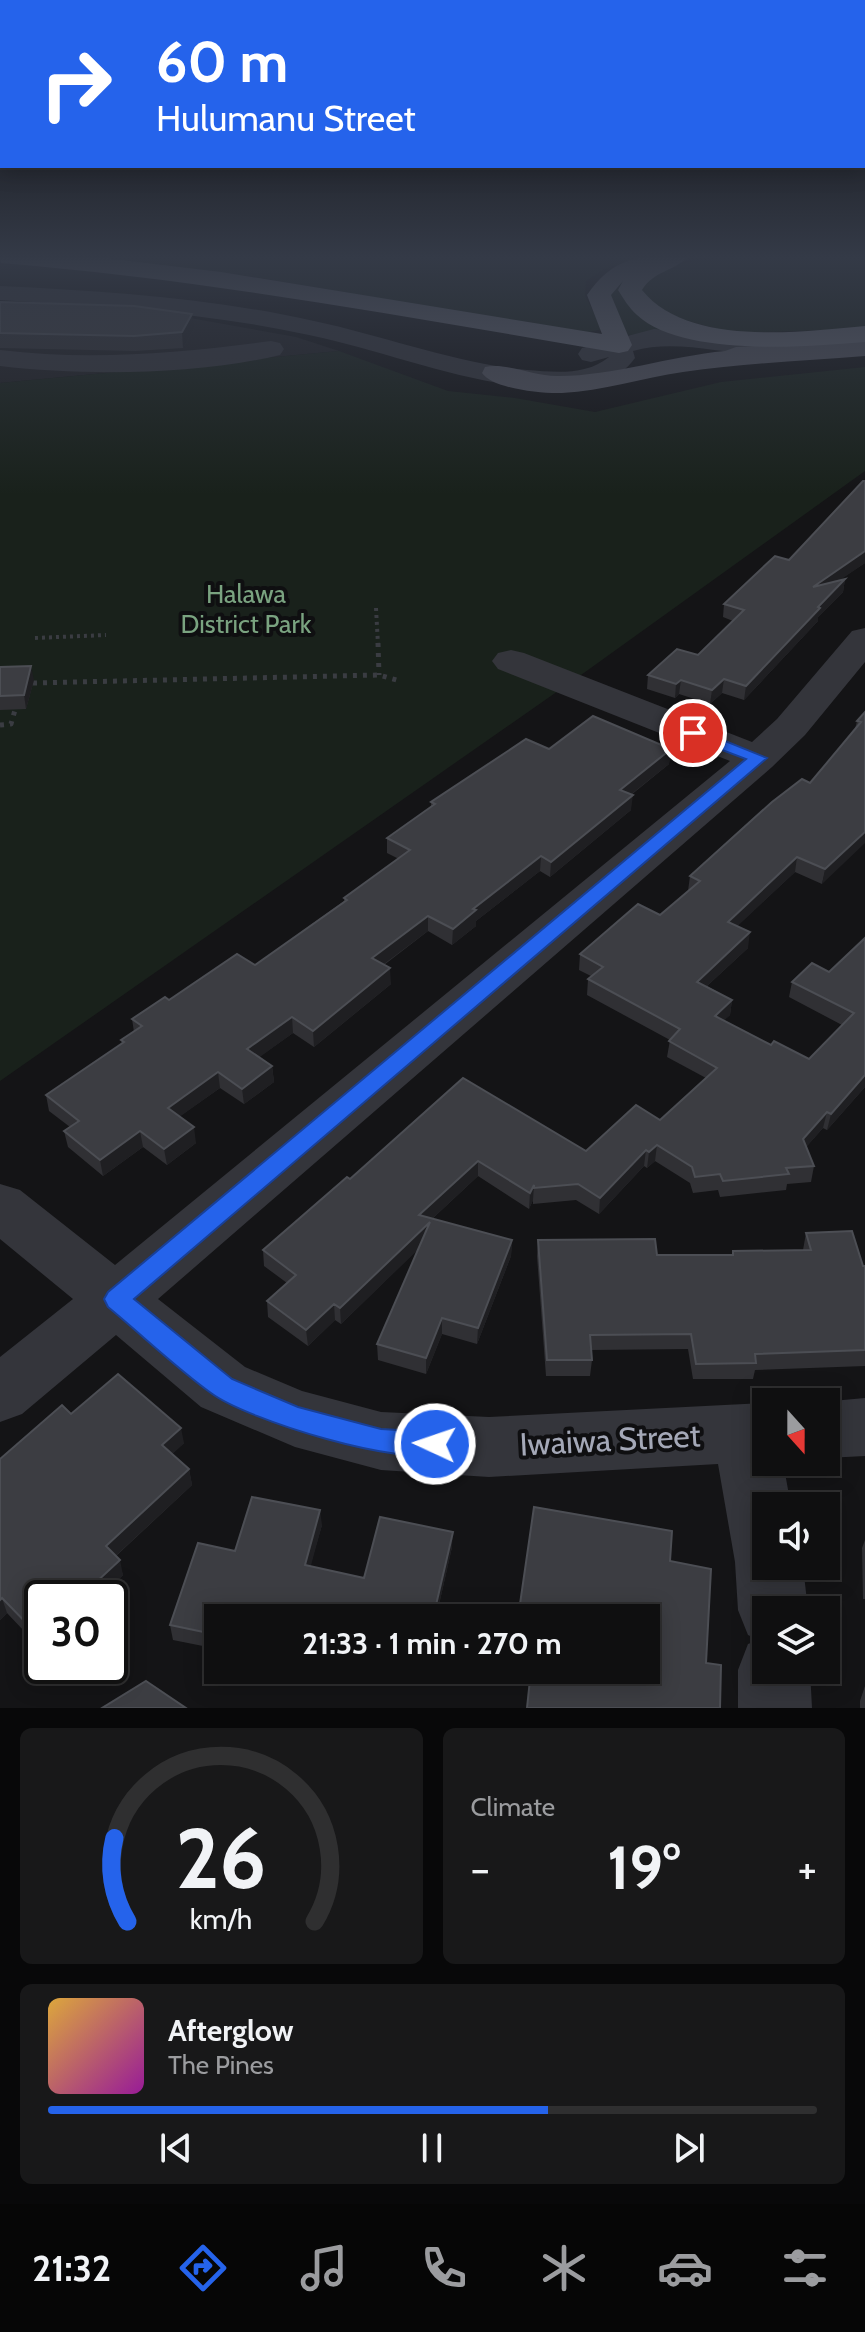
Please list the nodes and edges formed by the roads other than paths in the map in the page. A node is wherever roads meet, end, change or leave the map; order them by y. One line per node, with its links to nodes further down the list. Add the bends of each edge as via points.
1 (341, 336): 14 (street)
2 (546, 336): 11 (highway)
3 (561, 336): 8 (highway)
4 (615, 336): 8 (highway)
5 (739, 336): 6 (highway)
6 (851, 336)
7 (860, 336): 8 (street, via 797,345 654,337)
8 (619, 345): 11 (street); 12 (main road); 15 (street, via 622,358 608,370 572,379)
9 (865, 348): 12 (main road)
10 (271, 349): 13 (street, via 143,365)
11 (589, 355): 15 (street, via 577,369)
12 (765, 356): 14 (main road, via 670,366 577,385 522,383)
13 (0, 358)
14 (495, 373): 15 (street)
15 (534, 377)
16 (865, 639): 18 (street)
17 (511, 661): 18 (street)
18 (758, 758): 20 (street)
19 (0, 1206): 20 (street, Iwaiwa Street)
20 (117, 1299): 21 (street); 24 (street, Iwaiwa Street, via 223,1387 295,1418 381,1441 489,1447)
21 (0, 1394)
22 (865, 1427): 23 (street)
23 (840, 1428)
24 (752, 1432)
25 (774, 1684): 26 (street)
26 (775, 1708)

